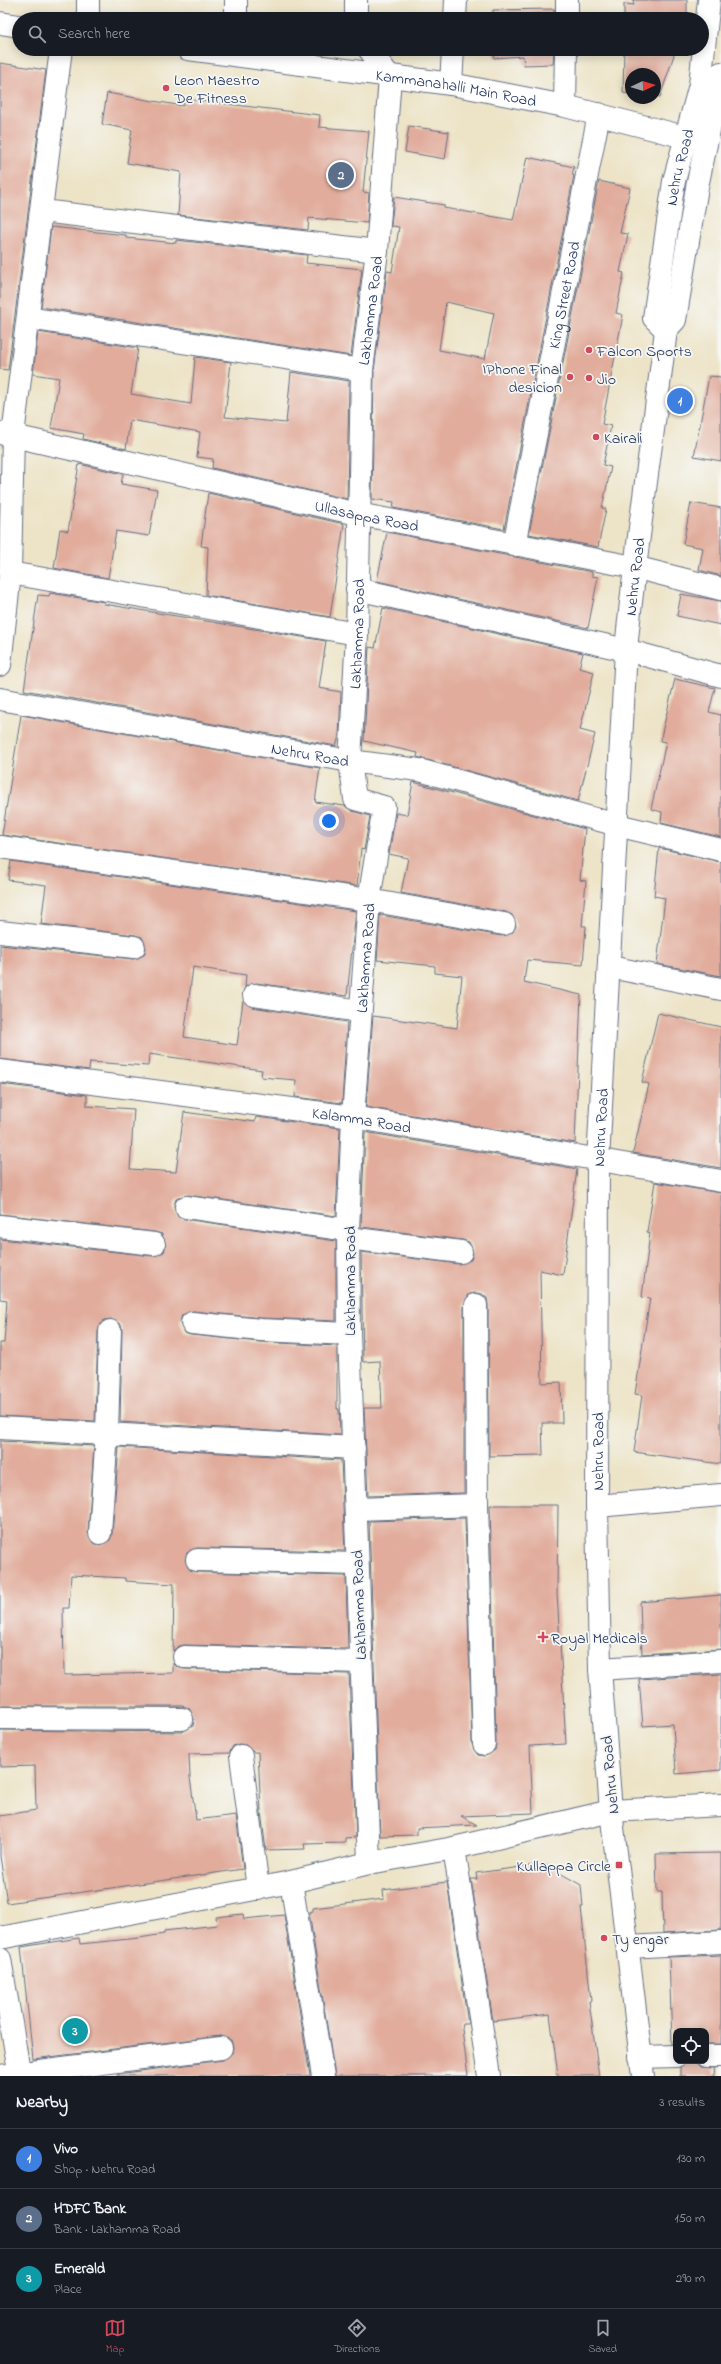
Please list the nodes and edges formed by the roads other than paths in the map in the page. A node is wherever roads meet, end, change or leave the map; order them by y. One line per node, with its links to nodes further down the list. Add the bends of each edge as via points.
1 (88, 0): 7 (street)
2 (236, 0): 8 (street)
3 (356, 0): 9 (street)
4 (456, 0): 10 (street)
5 (567, 0): 11 (street)
6 (709, 0): 12 (street, Nehru Road)
7 (88, 12)
8 (236, 12)
9 (356, 12)
10 (455, 12)
11 (567, 12)
12 (708, 12)
13 (0, 23): 14 (street)
14 (12, 25)
15 (60, 56): 28 (street)
16 (255, 56): 22 (street, Kammanahalli Main Road)
17 (374, 56): 22 (street)
18 (453, 56): 23 (street)
19 (566, 56): 24 (street)
20 (703, 56): 26 (street, Nehru Road, via 700,85)
21 (721, 73): 27 (street, Nehru Road)
22 (390, 77): 23 (street, Kammanahalli Main Road); 29 (street, Lakhamma Road)
23 (451, 84): 24 (street, Kammanahalli Main Road)
24 (565, 106): 25 (street, Kammanahalli Main Road)
25 (599, 114): 26 (street, Kammanahalli Main Road); 35 (street, King Street Road)
26 (686, 137): 27 (street, Kammanahalli Main Road); 31 (street, Nehru Road, via 674,181 654,318)
27 (714, 144): 31 (street, Nehru Road, via 697,187 675,320)
28 (42, 211): 29 (street); 30 (street)
29 (377, 251): 32 (street, Lakhamma Road)
30 (28, 318): 32 (street); 33 (street)
31 (666, 330): 36 (street, Nehru Road)
32 (362, 370): 34 (street, Lakhamma Road)
33 (7, 434): 34 (street, Ullasappa Road); 37 (street)
34 (358, 514): 35 (street, Ullasappa Road); 38 (street, Lakhamma Road)
35 (514, 545): 36 (street, Ullasappa Road)
36 (634, 567): 39 (street, Ullasappa Road); 41 (street, Nehru Road)
37 (10, 573): 40 (street); 42 (street)
38 (357, 589): 40 (street, Lakhamma Road); 41 (street)
39 (721, 589)
40 (357, 634): 45 (street, Lakhamma Road)
41 (626, 650): 43 (street); 46 (street, Nehru Road)
42 (0, 665)
43 (721, 676)
44 (0, 699): 45 (street, Nehru Road)
45 (350, 761): 46 (street, Nehru Road, via 418,770); 49 (street, Lakhamma Road, via 355,799 384,807)
46 (617, 825): 48 (street); 53 (street, Nehru Road)
47 (0, 848): 49 (street)
48 (721, 850)
49 (369, 900): 50 (street); 56 (street, Lakhamma Road)
50 (504, 924)
51 (0, 932): 52 (street)
52 (134, 947)
53 (610, 967): 54 (street); 59 (street, Nehru Road)
54 (721, 989)
55 (254, 996): 56 (street)
56 (360, 1011): 58 (street, Lakhamma Road)
57 (0, 1070): 58 (street, Kalamma Road)
58 (353, 1117): 59 (street, Kalamma Road); 63 (street, Lakhamma Road)
59 (598, 1161): 60 (street, Kalamma Road); 75 (street, Nehru Road)
60 (721, 1181)
61 (186, 1207): 63 (street)
62 (0, 1226): 64 (street)
63 (348, 1234): 65 (street); 69 (street, Lakhamma Road)
64 (154, 1244)
65 (461, 1252)
66 (476, 1305): 74 (street)
67 (192, 1323): 69 (street, via 261,1330)
68 (110, 1330): 71 (street)
69 (349, 1334): 72 (street, Lakhamma Road)
70 (0, 1428): 71 (street)
71 (107, 1433): 72 (street); 77 (street)
72 (354, 1448): 76 (street, Lakhamma Road)
73 (721, 1495): 75 (street)
74 (477, 1505): 76 (street); 86 (street)
75 (597, 1506): 83 (street, Nehru Road)
76 (356, 1509): 79 (street, Lakhamma Road)
77 (100, 1532)
78 (198, 1560): 79 (street)
79 (357, 1564): 82 (street, Lakhamma Road)
80 (184, 1657): 82 (street)
81 (721, 1661): 83 (street)
82 (360, 1662): 91 (street, Lakhamma Road)
83 (600, 1669): 89 (street, Nehru Road)
84 (0, 1718): 85 (street)
85 (182, 1719)
86 (484, 1744)
87 (241, 1756): 93 (street)
88 (721, 1806): 89 (street)
89 (611, 1811): 90 (street); 96 (street, Nehru Road)
90 (454, 1848): 91 (street); 105 (street)
91 (369, 1863): 92 (street)
92 (291, 1882): 93 (street); 104 (street)
93 (258, 1889): 94 (street)
94 (0, 1938)
95 (721, 1942): 96 (street)
96 (628, 1947): 102 (street, Nehru Road)
97 (0, 1959): 103 (street)
98 (221, 2048): 103 (street)
99 (709, 2056): 100 (street)
100 (721, 2056)
101 (673, 2057): 102 (street)
102 (642, 2066)
103 (13, 2075)
104 (323, 2076)
105 (489, 2076)

